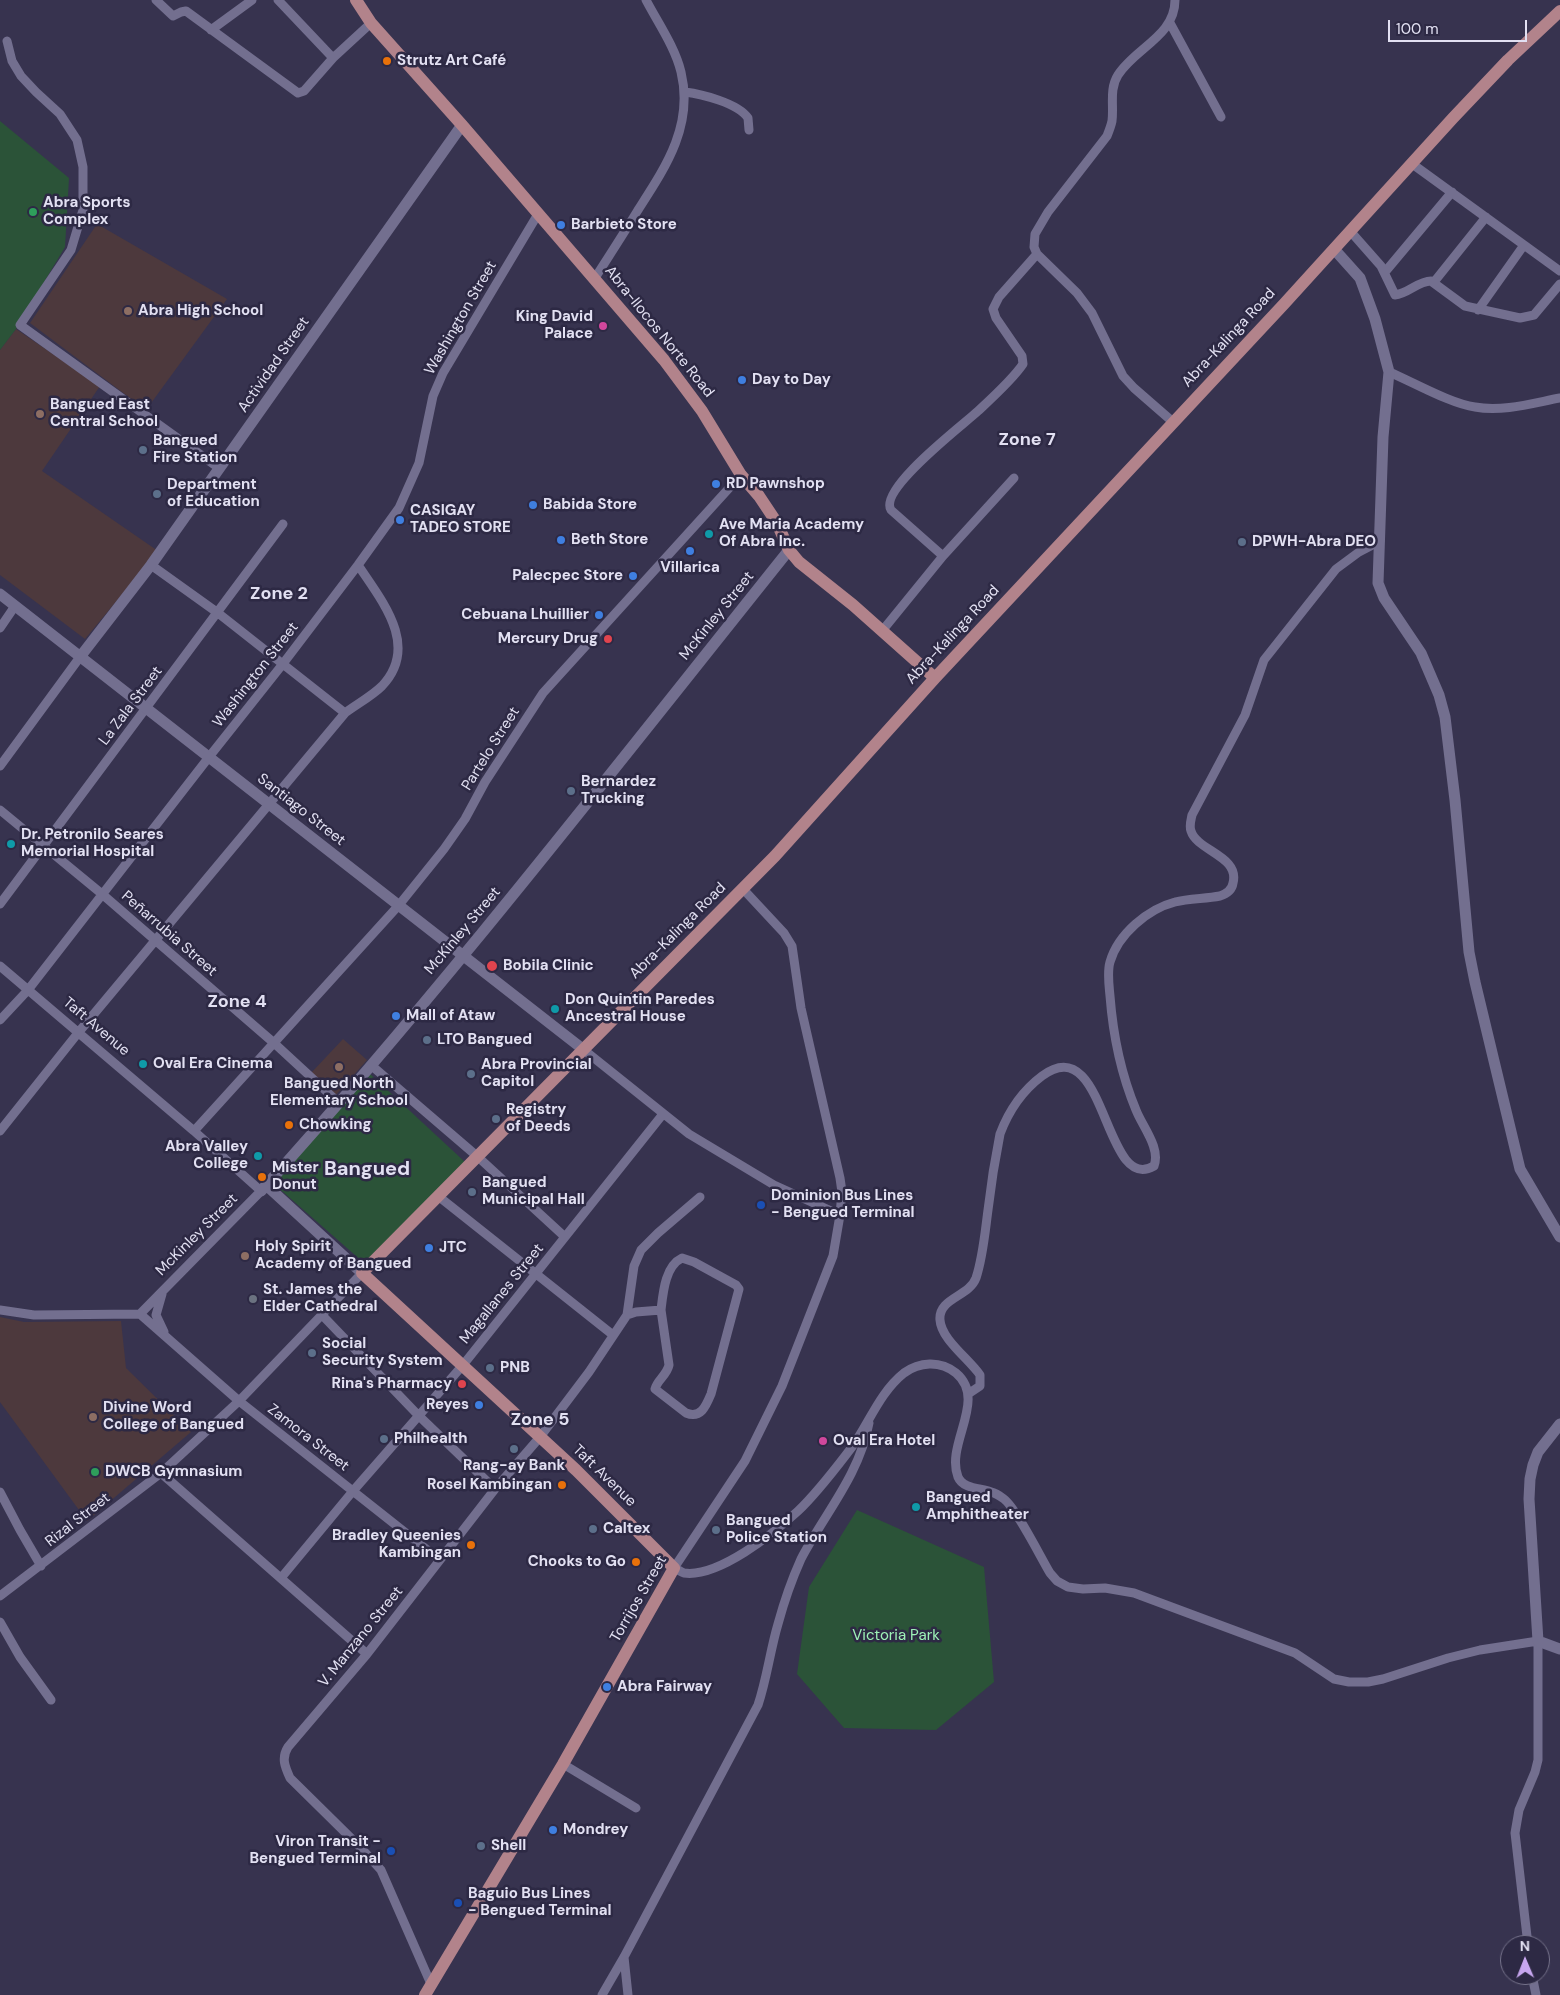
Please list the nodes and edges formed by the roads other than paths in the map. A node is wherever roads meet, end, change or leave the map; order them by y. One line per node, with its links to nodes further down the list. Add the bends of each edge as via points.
1 (156, 0): 10 (street, via 173,16 186,11)
2 (252, 0): 10 (street)
3 (278, 0): 12 (street)
4 (356, 0): 8 (main road, Abra-Ilocos Norte Road)
5 (646, 0): 13 (street, via 681,70)
6 (1175, 0): 9 (street)
7 (1560, 11): 17 (main road, Abra-Kalinga Road, via 1508,60)
8 (371, 23): 12 (street); 15 (main road, Abra-Ilocos Norte Road)
9 (1170, 24): 14 (street); 24 (street, via 1118,75 1112,92 1112,122 1107,136 1048,212 1035,234)
10 (211, 30): 12 (street, via 298,93 304,91)
11 (7, 41): 34 (street, via 12,62 21,76 60,114 78,140 83,167 83,210 71,250 20,325)
12 (333, 58)
13 (685, 92): 16 (street, via 712,97 738,110 748,118); 27 (street, via 672,154)
14 (1221, 117)
15 (462, 124): 19 (main road, Abra-Ilocos Norte Road); 34 (street, Actividad Street)
16 (749, 130)
17 (1411, 163): 18 (street); 21 (main road, Abra-Kalinga Road)
18 (1452, 192): 20 (street); 26 (street)
19 (538, 214): 27 (main road, Abra-Ilocos Norte Road); 42 (street, Washington Street, via 443,373 433,396 419,463 398,508)
20 (1486, 217): 22 (street); 28 (street)
21 (1351, 232): 23 (main road, Abra-Kalinga Road); 26 (street)
22 (1524, 245): 25 (street); 30 (street)
23 (1334, 249): 31 (street, via 1360,278); 33 (main road, Abra-Kalinga Road)
24 (1036, 254): 33 (street, via 1092,312 1123,376); 40 (street, via 998,297 993,309 1022,356 1022,366 979,410 927,454 889,500 891,510)
25 (1560, 271)
26 (1385, 272): 28 (street, via 1395,295 1426,281)
27 (595, 278): 35 (main road, Abra-Ilocos Norte Road, via 691,396)
28 (1434, 282): 30 (street, via 1456,301)
29 (1560, 284): 30 (street, via 1529,317 1515,318)
30 (1478, 310)
31 (1389, 372): 32 (street, via 1476,408 1505,408); 38 (street, via 1383,437)
32 (1560, 398)
33 (1174, 422): 50 (main road, Abra-Kalinga Road)
34 (219, 468): 41 (street, Actividad Street)
35 (741, 475): 39 (main road, Abra-Ilocos Norte Road, via 777,523); 61 (street, Partelo Street, via 543,693 464,819)
36 (1014, 478): 40 (street)
37 (283, 524): 45 (street, La Zala Street)
38 (1380, 541): 81 (street, via 1379,589 1421,653 1445,717 1470,952 1515,1154 1527,1183); 93 (street, via 1336,569 1264,660 1245,715 1192,816 1191,831 1195,838 1232,869 1232,888 1220,896 1174,902 1156,909 1125,934 1110,962 1112,1016 1121,1065 1129,1094 1154,1147 1154,1166 1136,1167 1122,1156 1091,1089 1077,1071 1069,1067 1056,1068 1036,1081 1013,1105 1005,1119 975,1279 970,1287 941,1310 940,1319 946,1336 980,1375 980,1386)
39 (788, 550): 47 (main road, Abra-Ilocos Norte Road); 63 (street, McKinley Street)
40 (943, 556): 47 (street)
41 (151, 565): 45 (street); 48 (street, Actividad Street)
42 (358, 565): 49 (street, Washington Street); 52 (street, via 386,608 399,639 398,652 396,664 381,687)
43 (0, 594): 44 (street, Santiago Street)
44 (15, 606): 46 (street); 48 (street, Santiago Street)
45 (218, 614): 49 (street); 51 (street, La Zala Street)
46 (0, 628)
47 (882, 631): 50 (main road, Abra-Ilocos Norte Road)
48 (80, 656): 51 (street, Santiago Street); 54 (street, Actividad Street)
49 (282, 665): 52 (street); 53 (street, Washington Street)
50 (935, 678): 58 (main road, Abra-Kalinga Road)
51 (147, 709): 53 (street, Santiago Street); 57 (street, La Zala Street)
52 (345, 713): 55 (street)
53 (208, 757): 55 (street, Santiago Street); 59 (street, Washington Street)
54 (0, 766)
55 (270, 804): 61 (street, Santiago Street); 62 (street)
56 (0, 810): 57 (street, Peñarrubia Street)
57 (43, 846): 59 (street, Peñarrubia Street); 60 (street, La Zala Street)
58 (743, 889): 69 (main road, Abra-Kalinga Road); 79 (street, Torrijos Street, via 792,946 801,1008 840,1178)
59 (102, 894): 62 (street, Peñarrubia Street); 65 (street, Washington Street)
60 (0, 904)
61 (398, 905): 63 (street, Santiago Street); 68 (street, Partelo Street)
62 (156, 941): 67 (street); 68 (street, Peñarrubia Street)
63 (462, 955): 69 (street, Santiago Street); 70 (street, McKinley Street)
64 (0, 966): 65 (street, Taft Avenue)
65 (28, 990): 66 (street, Washington Street); 67 (street, Taft Avenue)
66 (0, 1020)
67 (78, 1033): 73 (street); 74 (street, Taft Avenue)
68 (274, 1044): 71 (street, Peñarrubia Street); 74 (street, Partelo Street)
69 (584, 1050): 72 (street); 75 (main road, Abra-Kalinga Road)
70 (372, 1066): 71 (street, McKinley Street); 75 (street)
71 (338, 1102): 76 (street, McKinley Street)
72 (663, 1114): 79 (street, via 774,1185); 80 (street, Magallanes Street)
73 (0, 1131)
74 (194, 1131): 76 (street, Taft Avenue)
75 (478, 1157): 77 (main road, Abra-Kalinga Road); 80 (street)
76 (263, 1188): 82 (street, Taft Avenue); 84 (street, McKinley Street)
77 (438, 1196): 82 (main road, Abra-Kalinga Road); 83 (street)
78 (700, 1197): 89 (street, via 641,1250 634,1266)
79 (840, 1215): 105 (street, Torrijos Street, via 832,1256 782,1386 745,1461)
80 (565, 1237): 83 (street, Magallanes Street)
81 (1560, 1237)
82 (362, 1273): 88 (street, Rizal Street); 92 (main road, Taft Avenue)
83 (536, 1274): 90 (street); 92 (street, Magallanes Street)
84 (163, 1291): 87 (street, McKinley Street); 91 (street, via 156,1316)
85 (0, 1310): 87 (street, via 34,1315)
86 (661, 1310): 86 (street, via 663,1289 671,1268 682,1258 739,1289 711,1394 703,1410 696,1415 686,1413 655,1389 668,1365); 89 (street)
87 (140, 1314): 91 (street, Zamora Street)
88 (322, 1315): 94 (street, Rizal Street); 95 (street)
89 (627, 1315): 90 (street, V. Manzano Street)
90 (613, 1334): 98 (street, V. Manzano Street)
91 (168, 1338): 94 (street, Zamora Street)
92 (463, 1365): 95 (street, Magallanes Street); 98 (main road, Taft Avenue)
93 (968, 1394): 96 (street, via 957,1374 948,1367 925,1363 892,1383); 109 (street, via 969,1408 955,1458 959,1479 1007,1501 1050,1573 1068,1587 1134,1593 1295,1653 1334,1679 1349,1682 1383,1679 1480,1650)
94 (239, 1401): 99 (street, Rizal Street); 101 (street, Zamora Street)
95 (418, 1415): 100 (street); 101 (street, Magallanes Street)
96 (870, 1419): 105 (street, via 820,1488 764,1539 733,1560 703,1572 683,1573); 116 (street, via 865,1445 849,1479 802,1559 789,1591 758,1705)
97 (1560, 1424): 109 (street, via 1538,1452 1530,1479)
98 (540, 1437): 100 (street, V. Manzano Street); 105 (main road, Taft Avenue)
99 (161, 1473): 104 (street, Rizal Street); 106 (street)
100 (495, 1489): 103 (street, V. Manzano Street)
101 (353, 1491): 103 (street, Zamora Street); 106 (street, Magallanes Street)
102 (0, 1492): 104 (street)
103 (440, 1560): 111 (street, V. Manzano Street)
104 (41, 1566): 107 (street, Rizal Street)
105 (674, 1568): 113 (main road, Torrijos Street)
106 (281, 1578): 111 (street)
107 (0, 1596)
108 (0, 1622): 112 (street)
109 (1538, 1641): 110 (street); 115 (street, via 1538,1760 1518,1810 1515,1833)
110 (1560, 1649)
111 (367, 1654): 117 (street, V. Manzano Street, via 288,1747 284,1763 290,1778 381,1870)
112 (51, 1700)
113 (563, 1764): 114 (street); 117 (main road, Torrijos Street)
114 (636, 1808)
115 (1527, 1935)
116 (624, 1957): 118 (street); 119 (street)
117 (428, 1989)
118 (602, 1995)
119 (628, 1995)

